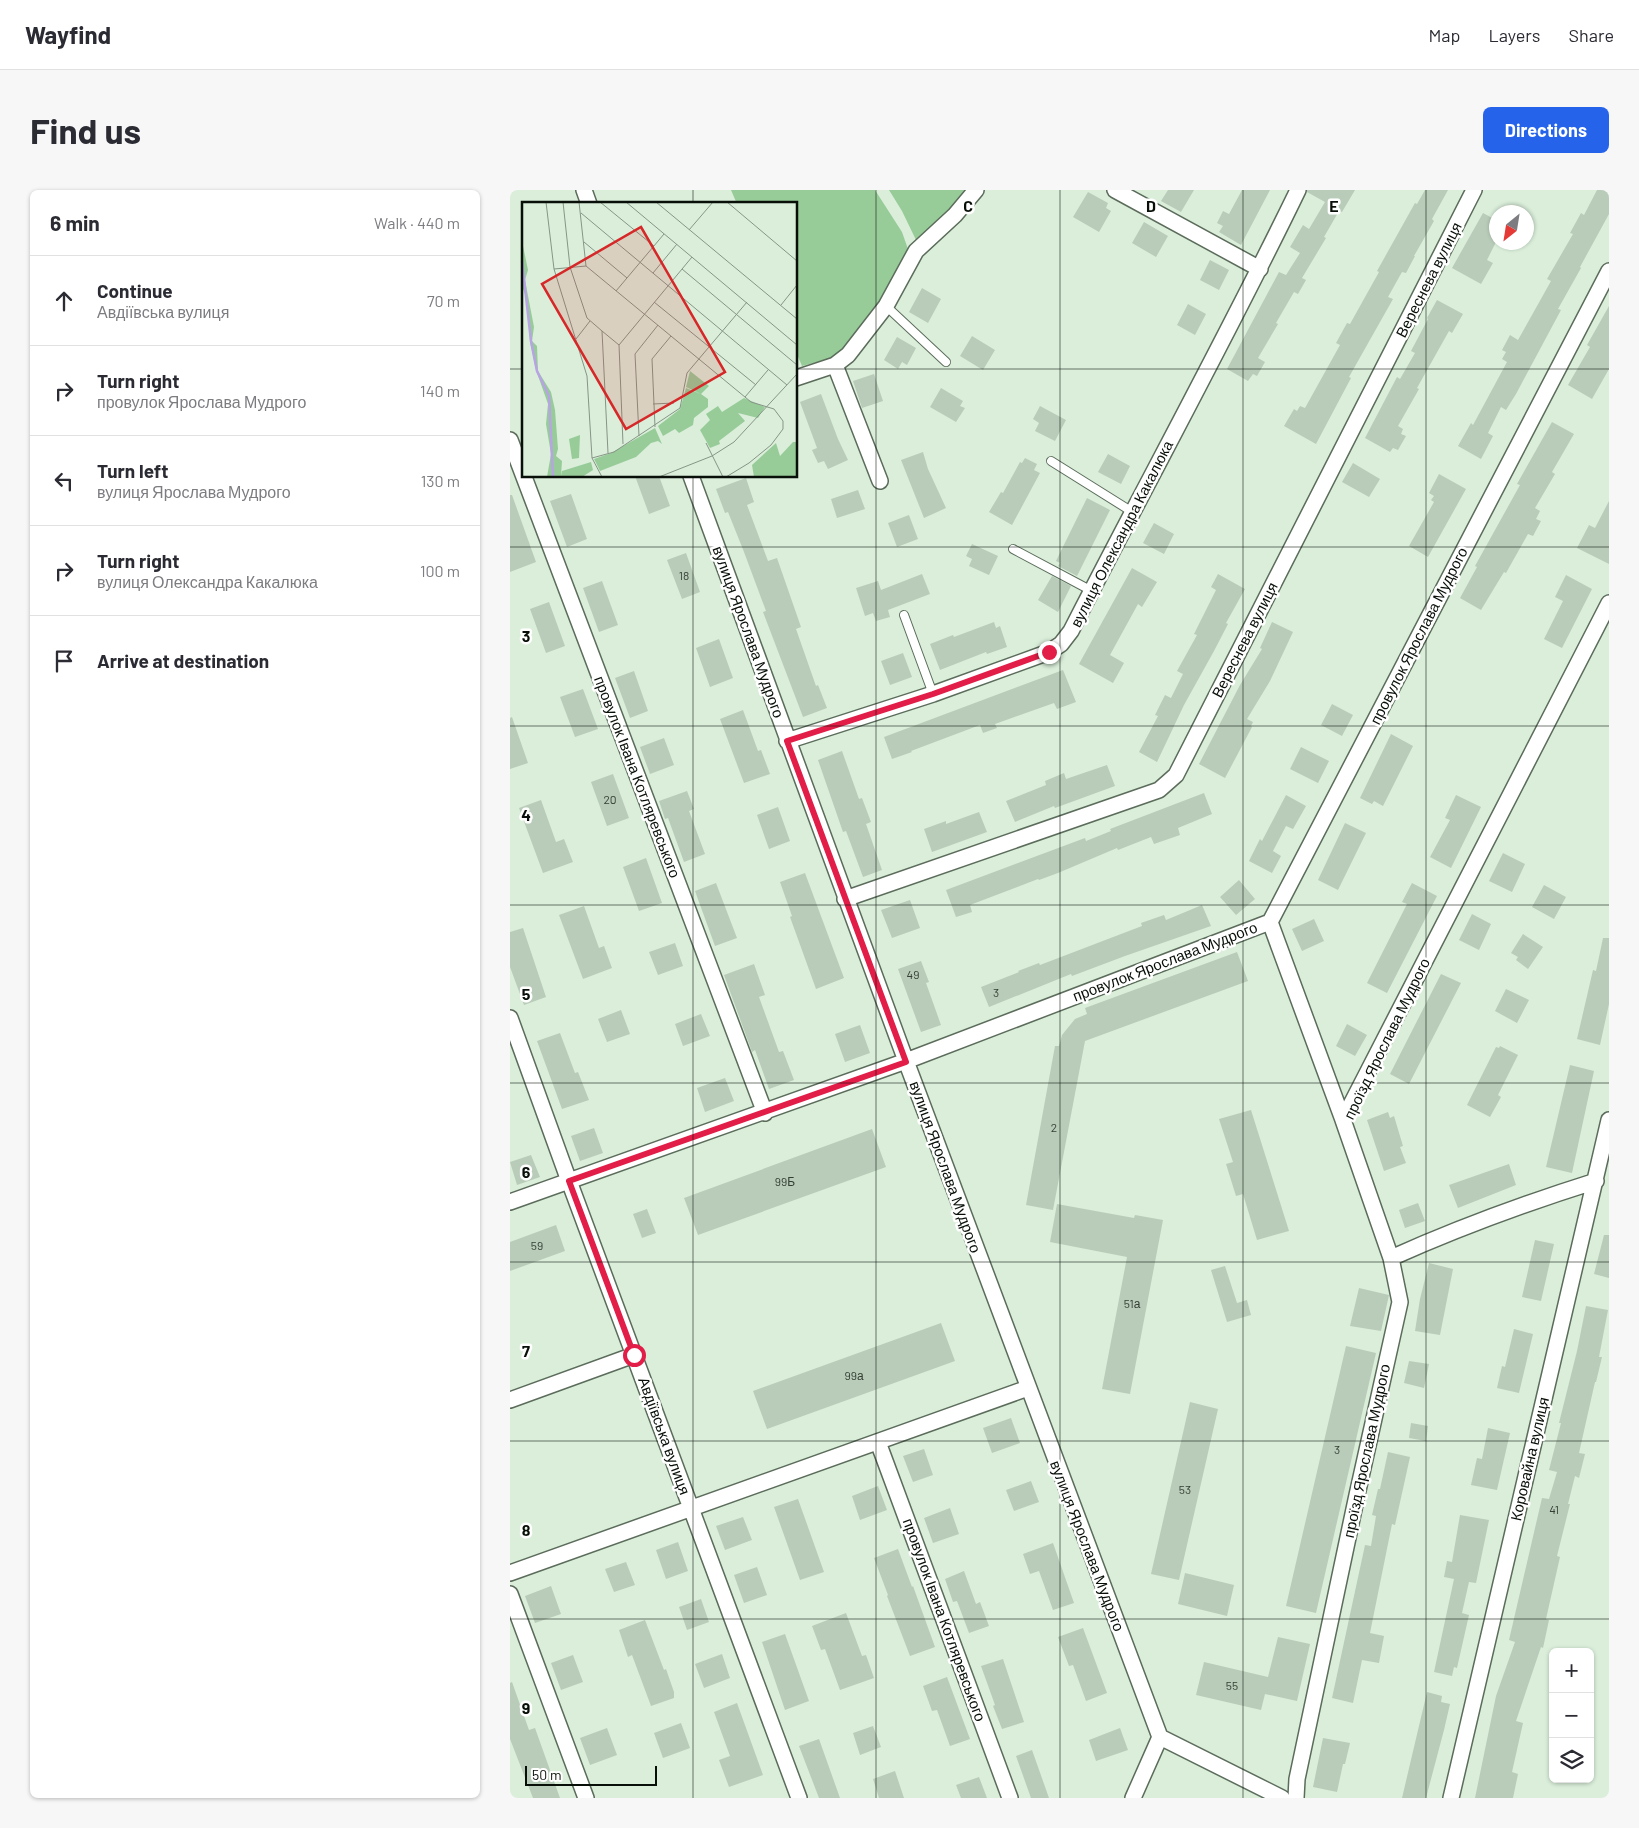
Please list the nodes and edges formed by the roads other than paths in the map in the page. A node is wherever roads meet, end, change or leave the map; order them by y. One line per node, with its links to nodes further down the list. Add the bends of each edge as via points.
1 (584, 190): 6 (street)
2 (976, 190): 9 (street, via 955,215 916,251)
3 (1115, 190): 7 (street)
4 (1298, 190): 7 (street, вулиця Олександра Какалюка)
5 (1474, 190): 25 (street, Вереснева вулиця, via 1176,775 1159,790)
6 (588, 202)
7 (1260, 269): 18 (street, вулиця Олександра Какалюка)
8 (1609, 270): 26 (street, провулок Ярослава Мудрого)
9 (886, 306): 10 (lane); 11 (street, via 848,354)
10 (946, 362)
11 (835, 365): 12 (street); 17 (street)
12 (798, 377)
13 (510, 440): 16 (street, провулок Івана Котляревського)
14 (1051, 461): 18 (lane)
15 (692, 478): 24 (street, вулиця Ярослава Мудрого)
16 (521, 479): 29 (street, провулок Івана Котляревського)
17 (880, 481)
18 (1134, 512): 20 (street, вулиця Олександра Какалюка)
19 (1012, 549): 20 (lane)
20 (1092, 591): 23 (street, вулиця Олександра Какалюка, via 1071,632 1049,652)
21 (1609, 603): 30 (street, проїзд Ярослава Мудрого)
22 (904, 615): 23 (lane)
23 (933, 694): 24 (street, вулиця Олександра Какалюка)
24 (787, 741): 25 (street, вулиця Ярослава Мудрого)
25 (845, 899): 28 (street, вулиця Ярослава Мудрого)
26 (1270, 922): 28 (street, провулок Ярослава Мудрого); 30 (street)
27 (510, 1018): 32 (street, Авдіївська вулиця)
28 (906, 1062): 29 (street, провулок Ярослава Мудрого); 37 (street, вулиця Ярослава Мудрого)
29 (765, 1113): 32 (street, провулок Ярослава Мудрого)
30 (1343, 1120): 35 (street, проїзд Ярослава Мудрого)
31 (1609, 1120): 33 (street, Коровайна вулиця)
32 (569, 1181): 34 (street, провулок Ярослава Мудрого); 36 (street, Авдіївська вулиця)
33 (1596, 1181): 35 (street, via 1529,1202); 50 (street, Коровайна вулиця)
34 (510, 1202)
35 (1391, 1258): 49 (street, проїзд Ярослава Мудрого, via 1400,1302 1297,1779)
36 (634, 1355): 38 (street); 40 (street, Авдіївська вулиця)
37 (1028, 1388): 39 (street); 43 (street, вулиця Ярослава Мудрого)
38 (510, 1400)
39 (878, 1442): 40 (street); 46 (street, провулок Івана Котляревського)
40 (691, 1508): 41 (street); 45 (street, Авдіївська вулиця)
41 (510, 1573)
42 (510, 1594): 44 (street)
43 (1160, 1737): 47 (street); 48 (street)
44 (586, 1798)
45 (799, 1798)
46 (1010, 1798)
47 (1133, 1798)
48 (1282, 1798)
49 (1296, 1798)
50 (1451, 1798)

